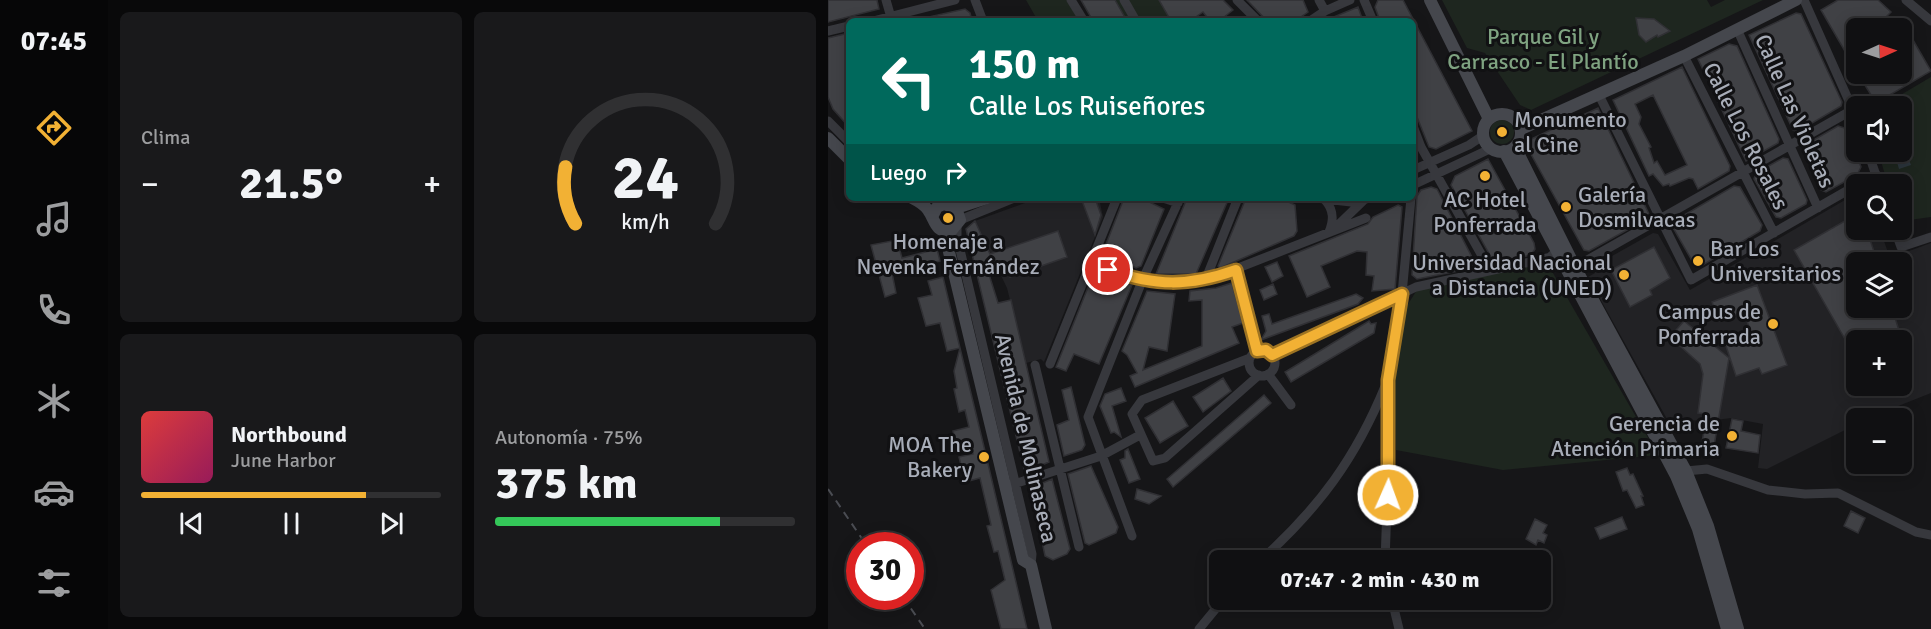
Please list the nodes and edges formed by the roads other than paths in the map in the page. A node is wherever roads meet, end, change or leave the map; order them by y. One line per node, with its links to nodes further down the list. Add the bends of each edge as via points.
1 (886, 0): 15 (street)
2 (955, 0): 16 (street)
3 (975, 0): 17 (street)
4 (1071, 0): 18 (street)
5 (1124, 0): 19 (street)
6 (1237, 0): 20 (street)
7 (1319, 0): 14 (street)
8 (1350, 0): 14 (street)
9 (1365, 0): 22 (street)
10 (1430, 0): 30 (main road, via 1474,90)
11 (1796, 0): 25 (main road)
12 (1804, 0): 29 (street)
13 (1906, 0): 23 (street)
14 (1325, 11): 21 (street)
15 (891, 18)
16 (894, 18)
17 (982, 18)
18 (1082, 18)
19 (1134, 18)
20 (1255, 18)
21 (1314, 18)
22 (1371, 18)
23 (1931, 21)
24 (846, 27): 26 (street)
25 (1737, 29): 27 (main road); 38 (street, Calle Las Violetas)
26 (828, 31)
27 (1684, 56): 28 (main road); 44 (street, Calle Los Rosales)
28 (1599, 95): 33 (main road); 65 (street)
29 (1847, 96)
30 (1492, 117): 33 (main road, via 1509,115); 35 (main road)
31 (1846, 118): 38 (street)
32 (828, 121): 37 (street)
33 (1521, 129): 39 (main road, via 1520,139)
34 (1416, 132): 42 (street)
35 (1484, 135): 39 (main road); 42 (street)
36 (828, 138): 40 (main road)
37 (846, 139)
38 (1789, 146): 44 (street); 61 (street, Calle Las Violetas)
39 (1504, 149): 45 (street); 71 (main road); 73 (main road)
40 (846, 156)
41 (1872, 162): 46 (street)
42 (1431, 163): 43 (street); 45 (street)
43 (1416, 169)
44 (1741, 172): 65 (street); 68 (street, Calle Los Rosales)
45 (1437, 174): 47 (street); 75 (street)
46 (1876, 174)
47 (1416, 184)
48 (1846, 192): 61 (street)
49 (917, 201): 63 (main road)
50 (942, 201): 62 (street)
51 (982, 201): 62 (main road)
52 (1004, 201): 62 (street)
53 (1116, 201): 72 (street)
54 (1179, 201): 76 (street)
55 (1237, 201): 77 (street)
56 (1324, 201): 67 (street, via 1333,216)
57 (1341, 201): 58 (street)
58 (1356, 201)
59 (1365, 201): 67 (street)
60 (1411, 201): 78 (street)
61 (1818, 208): 68 (street)
62 (956, 215): 63 (main road, via 937,207); 66 (main road); 90 (street, Avenida de Molinaseca, via 957,237)
63 (932, 217): 66 (main road, via 936,228)
64 (1366, 218): 67 (street)
65 (1658, 218): 68 (street, via 1690,280); 73 (street)
66 (944, 231): 90 (main road, Avenida de Molinaseca)
67 (1329, 232): 74 (street)
68 (1774, 233)
69 (1931, 237): 70 (street, via 1901,248)
70 (1898, 240)
71 (1556, 252): 75 (street, via 1550,258); 89 (main road)
72 (1090, 265): 76 (street); 81 (street)
73 (1575, 267): 89 (main road)
74 (1236, 270): 77 (street); 79 (street)
75 (1490, 270): 78 (street, via 1416,287)
76 (1142, 281): 77 (street); 87 (street, via 1088,417)
77 (1204, 281)
78 (1402, 294): 80 (street); 84 (street)
79 (1253, 354): 80 (street, via 1266,350); 83 (street, via 1249,366); 86 (street, via 1142,400 1132,414)
80 (1272, 355): 83 (street, via 1274,365)
81 (1050, 364)
82 (1035, 366): 88 (street)
83 (1264, 374): 85 (street); 86 (street, via 1165,458 1153,461)
84 (1388, 380): 94 (street, via 1335,483 1298,527); 95 (street)
85 (1291, 405)
86 (1140, 435): 87 (street)
87 (1101, 456): 88 (street); 92 (street)
88 (1061, 469): 90 (street); 93 (street)
89 (1681, 474): 91 (street, via 1707,470 1768,490 1838,493 1916,532); 101 (main road); 102 (main road, via 1708,526)
90 (1011, 485): 98 (main road, Avenida de Molinaseca, via 1023,560 1031,566)
91 (1931, 535)
92 (1132, 536)
93 (1079, 547)
94 (1272, 550)
95 (1386, 550)
96 (1214, 610): 99 (street)
97 (1394, 610): 100 (street)
98 (1047, 629)
99 (1198, 629)
100 (1399, 629)
101 (1727, 629)
102 (1737, 629)

